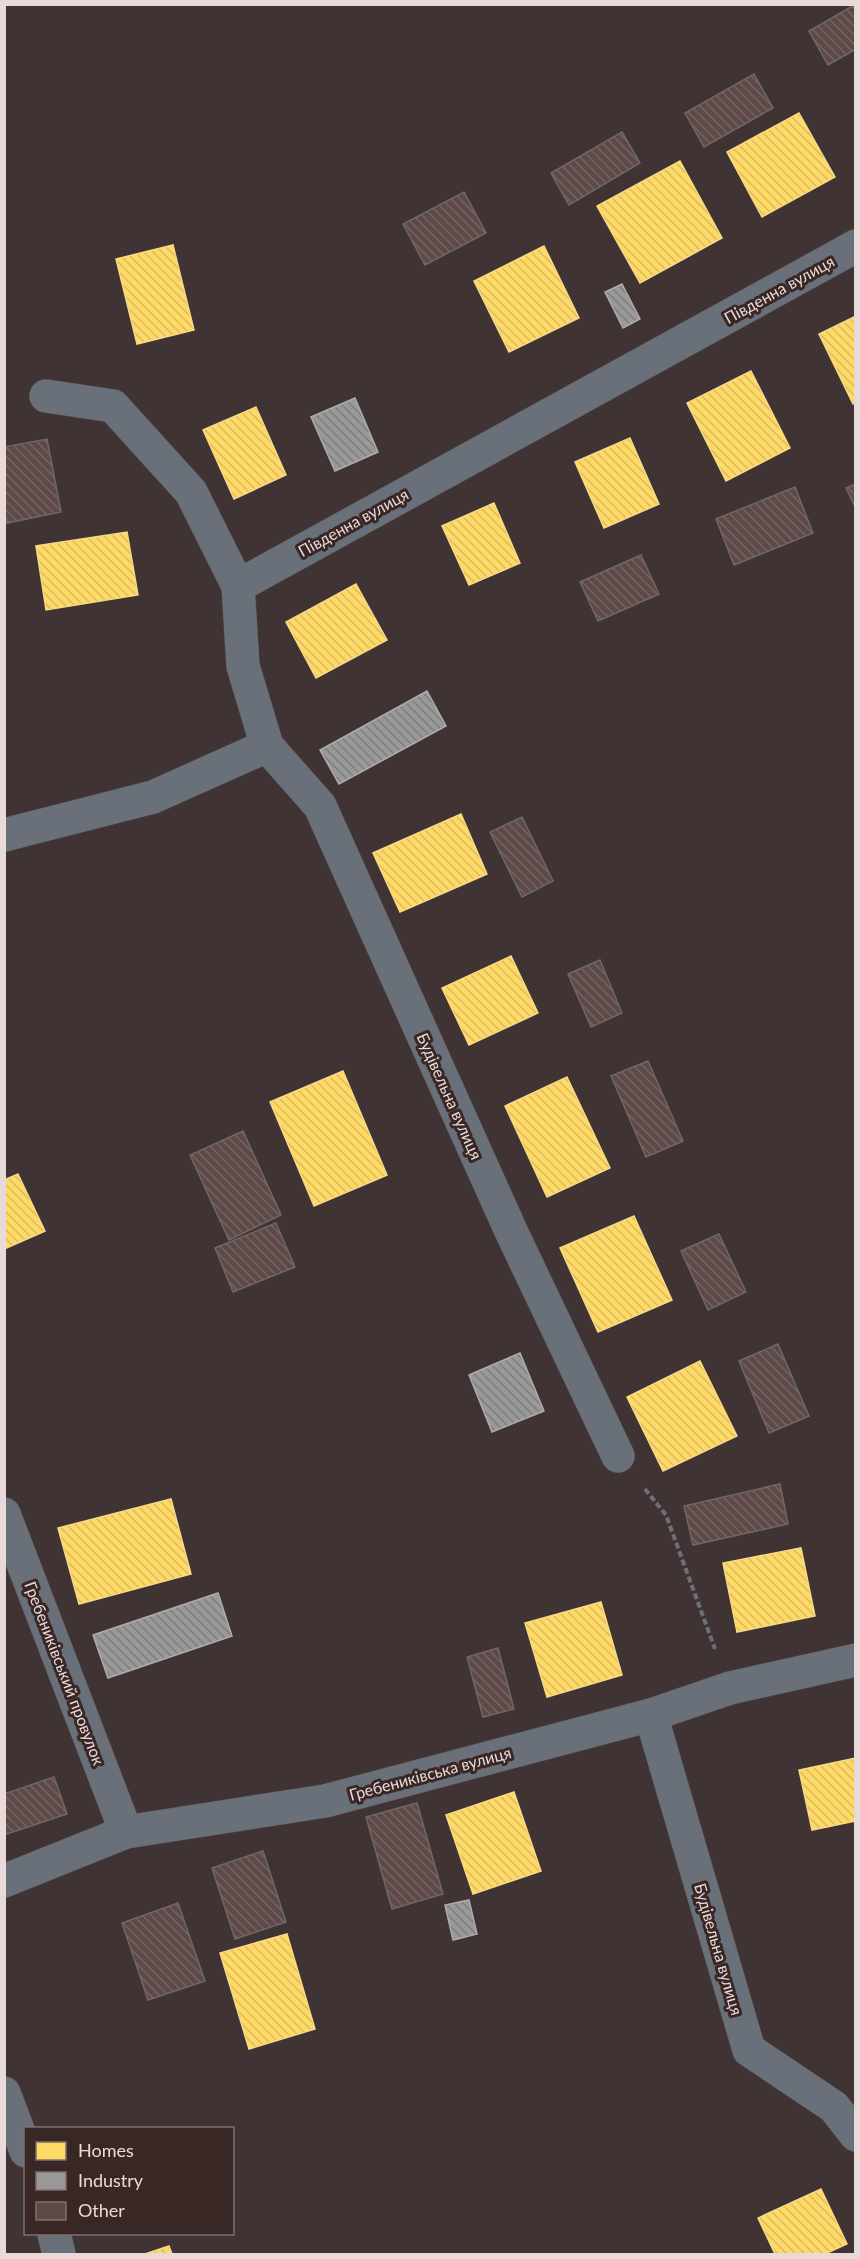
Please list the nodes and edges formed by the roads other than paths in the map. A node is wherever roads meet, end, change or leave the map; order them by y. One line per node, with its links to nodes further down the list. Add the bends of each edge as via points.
1 (855, 246): 3 (street, Південна вулиця)
2 (46, 396): 3 (street, via 113,406 191,492)
3 (238, 586): 4 (street, via 243,666)
4 (267, 746): 5 (street, via 153,796); 6 (street, Будівельна вулиця, via 320,806 506,1220)
5 (4, 835)
6 (618, 1456)
7 (4, 1514): 10 (street, Гребениківський провулок)
8 (855, 1660): 9 (street, Гребениківська вулиця, via 730,1688)
9 (651, 1715): 10 (street, Гребениківська вулиця, via 325,1801); 13 (street, Будівельна вулиця, via 749,2050 834,2106)
10 (126, 1832): 11 (street, Гребениківська вулиця)
11 (4, 1881)
12 (4, 2093): 14 (street)
13 (855, 2135)
14 (24, 2146)
15 (54, 2235): 16 (street)
16 (59, 2254)

